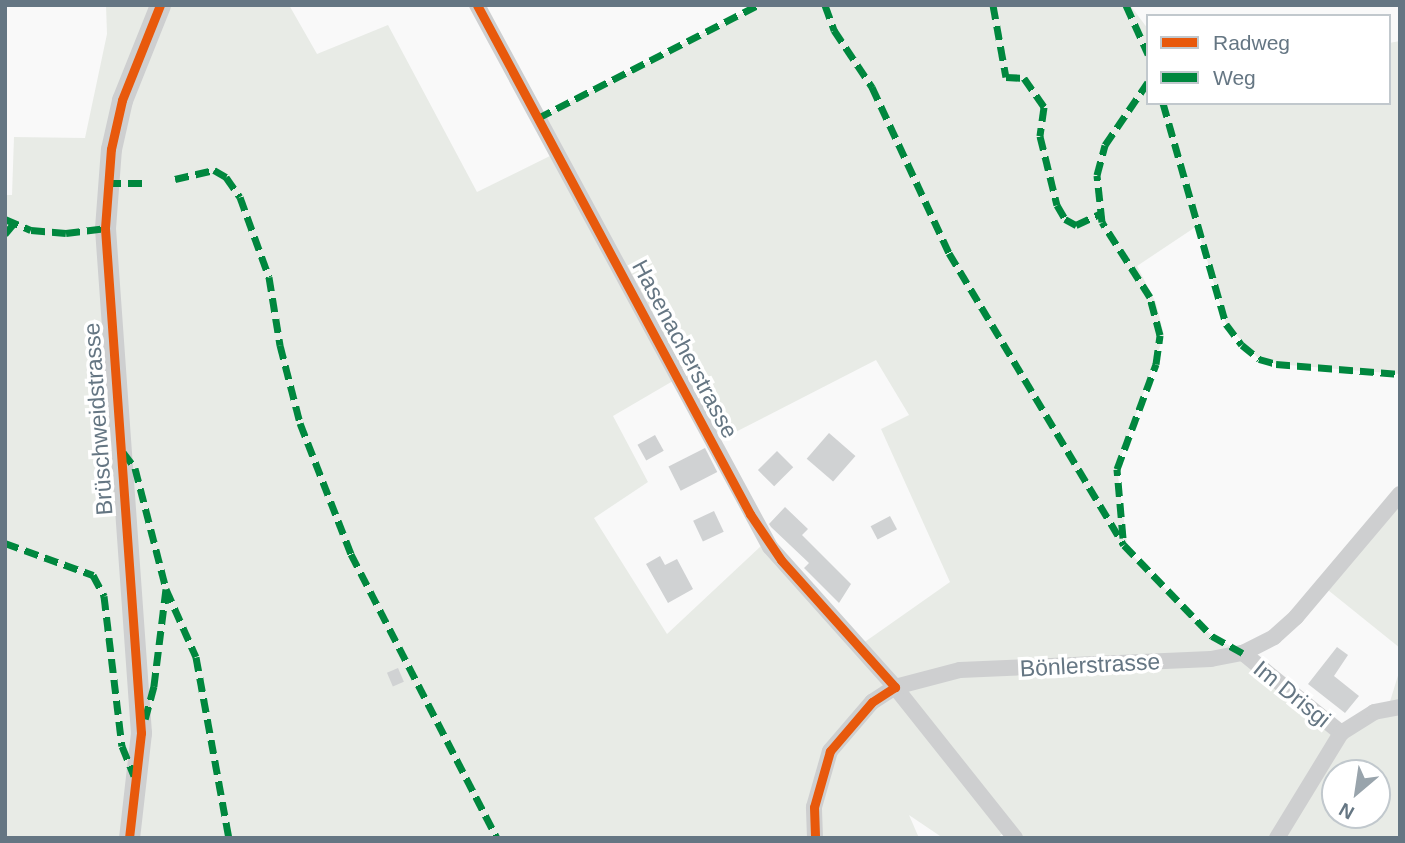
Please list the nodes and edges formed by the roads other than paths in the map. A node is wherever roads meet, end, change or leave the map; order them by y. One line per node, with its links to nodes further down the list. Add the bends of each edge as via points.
1 (160, 5): 8 (street, Brüschweidstrasse, via 122,100 110,160 105,228 141,733)
2 (477, 5): 5 (street, Hasenacherstrasse, via 757,525 781,560)
3 (1400, 494): 4 (street, Bönlerstrasse, via 1296,617 1274,637)
4 (1243, 653): 5 (street, Bönlerstrasse, via 1211,659 960,670); 7 (street, Im Drisgi)
5 (895, 687): 9 (street, Bönlerstrasse, via 873,702 830,751 814,807); 10 (street, Hasenacherstrasse)
6 (1400, 707): 7 (street, via 1374,712)
7 (1341, 733): 11 (street)
8 (129, 838)
9 (815, 838)
10 (1015, 838)
11 (1277, 838)

